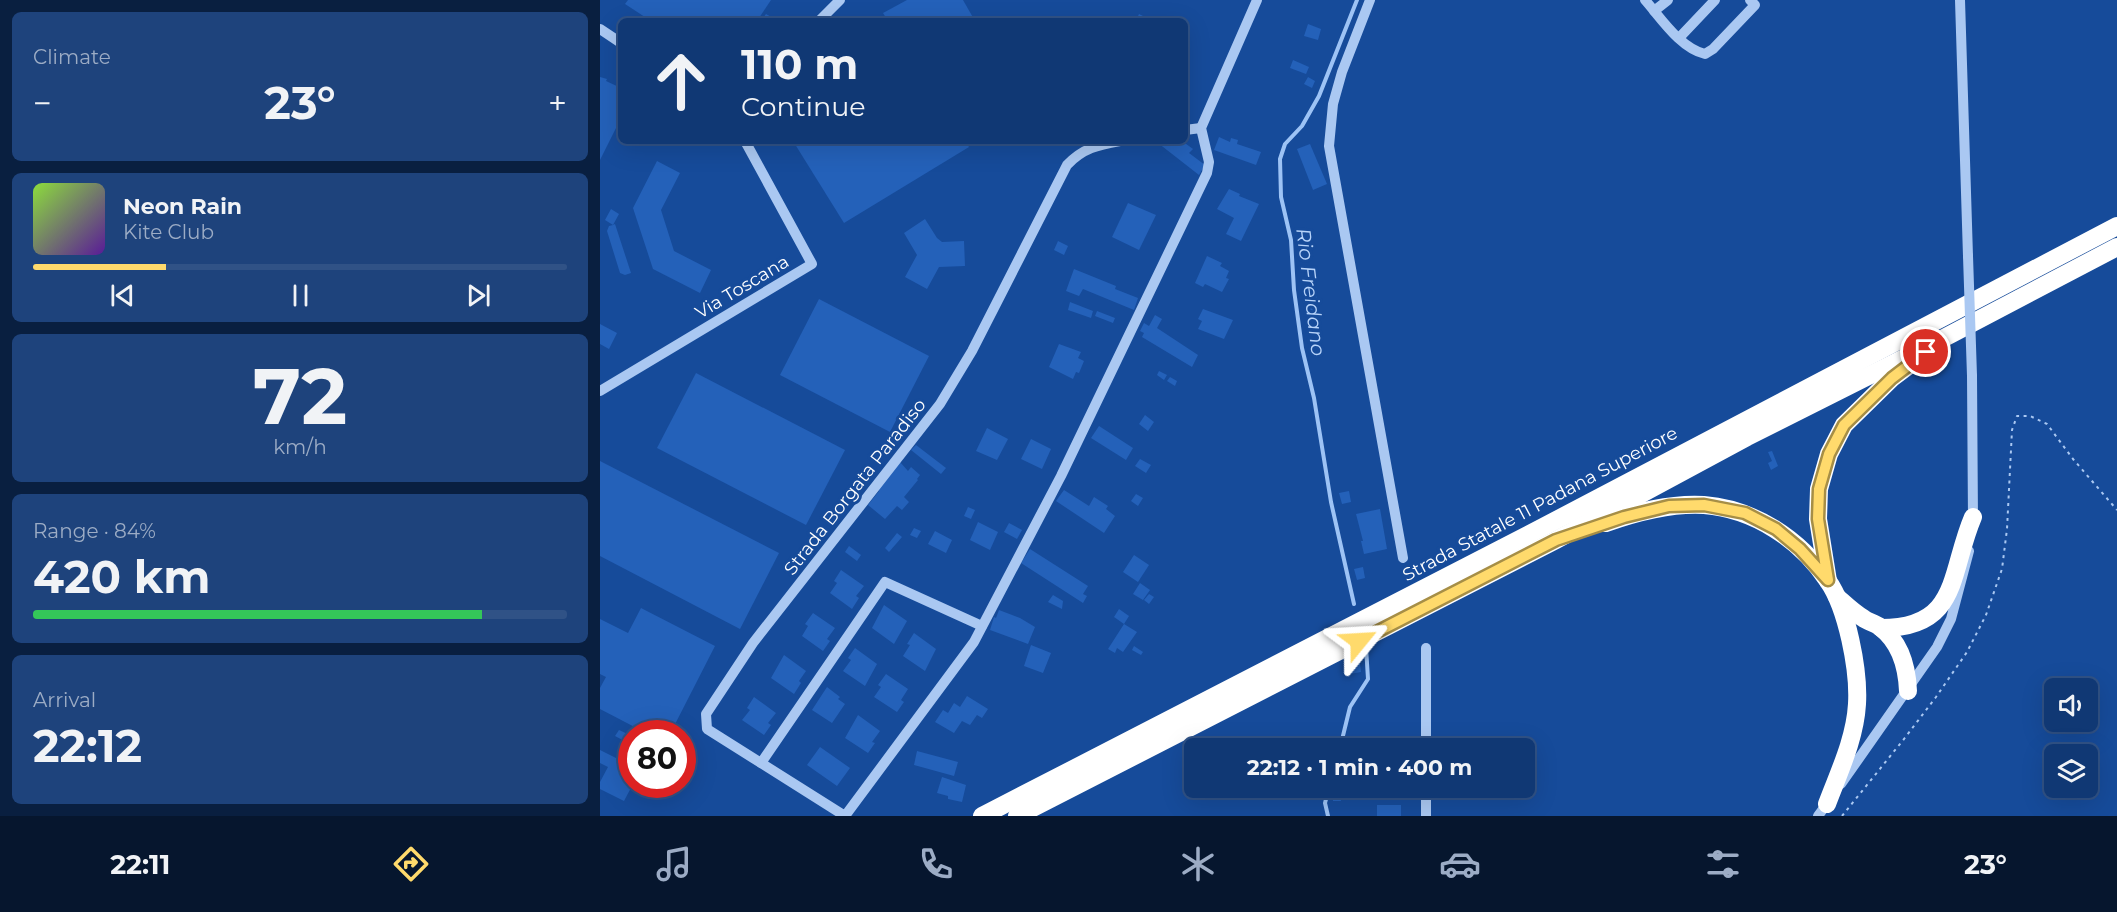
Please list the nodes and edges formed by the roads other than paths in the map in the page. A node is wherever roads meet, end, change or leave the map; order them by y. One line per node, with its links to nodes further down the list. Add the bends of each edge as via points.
1 (840, 0): 10 (street)
2 (1257, 0): 14 (street)
3 (1370, 0): 26 (street, via 1333,104 1329,146)
4 (1645, 0): 9 (street)
5 (1668, 0): 9 (street)
6 (1715, 0): 12 (street)
7 (1960, 0): 24 (street, bridge)
8 (1755, 2): 12 (street, via 1705,54 1696,52)
9 (1654, 11): 12 (street)
10 (822, 18)
11 (600, 29): 13 (street)
12 (1679, 38)
13 (618, 41)
14 (1201, 128): 15 (street); 28 (street, Strada Borgata Paradiso, via 1209,162 1207,173 1061,476)
15 (1188, 130)
16 (747, 144): 23 (street, Via Toscana, via 812,264)
17 (1103, 144): 33 (street, Strada Borgata Paradiso, via 1092,146 1067,165 972,351 940,404 753,644 706,714 708,729)
18 (2117, 219): 21 (highway)
19 (2117, 226): 21 (highway, Strada Statale 11 Padana Superiore)
20 (2117, 247): 22 (highway, Strada Statale 11 Padana Superiore)
21 (2073, 249): 36 (highway, Strada Statale 11 Padana Superiore)
22 (1942, 339): 25 (highway, Strada Statale 11 Padana Superiore, via 1747,437); 27 (highway, via 1892,378 1844,425 1829,454 1819,489 1818,519)
23 (600, 391)
24 (1973, 517): 29 (highway, via 1950,591 1940,607 1914,624); 31 (street, via 1967,564 1951,619)
25 (1556, 540): 27 (highway, via 1669,506 1704,505 1745,513 1776,529 1800,549); 37 (highway, Strada Statale 11 Padana Superiore)
26 (1403, 558)
27 (1832, 589): 29 (highway, via 1863,618); 35 (highway, via 1854,652 1857,704 1849,745)
28 (982, 626): 33 (street, via 885,582); 33 (street, Strada Borgata Paradiso, via 845,816)
29 (1881, 628): 31 (highway, via 1903,658)
30 (1426, 648): 32 (street)
31 (1908, 691): 35 (street)
32 (1426, 738)
33 (761, 763)
34 (1426, 798): 38 (street)
35 (1823, 810)
36 (982, 816)
37 (1017, 816)
38 (1426, 816)

